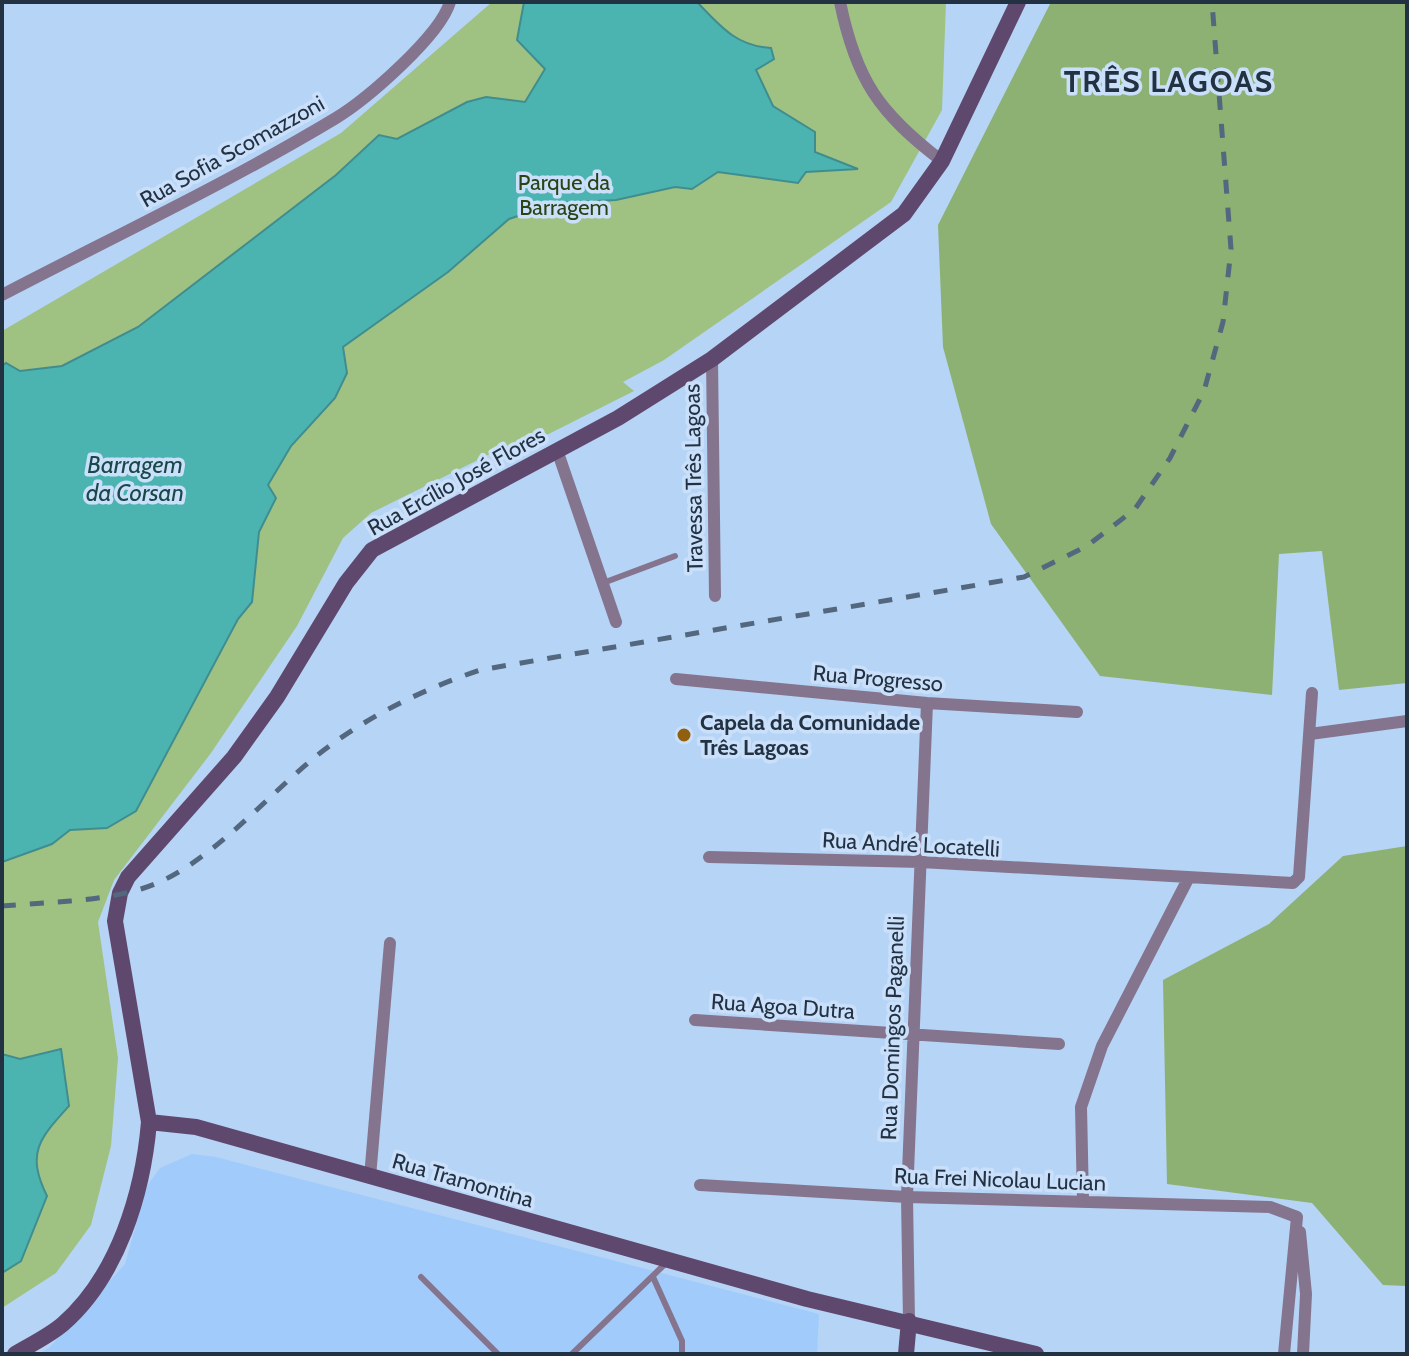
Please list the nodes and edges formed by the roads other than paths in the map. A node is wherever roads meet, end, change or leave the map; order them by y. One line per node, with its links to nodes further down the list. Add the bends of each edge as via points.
1 (450, 2): 5 (street, Rua Sofia Scomazzoni, via 426,42 339,116 116,239)
2 (840, 2): 4 (street, via 848,39 870,90 900,128)
3 (1018, 2): 4 (street, Rua Ercílio José Flores)
4 (942, 161): 6 (street, Rua Ercílio José Flores, via 904,214)
5 (2, 295)
6 (712, 359): 7 (street, Rua Ercílio José Flores); 10 (street, Travessa Três Lagoas)
7 (557, 450): 9 (street); 25 (street, Rua Ercílio José Flores, via 372,550 234,757 128,877 115,921)
8 (675, 556): 9 (lane)
9 (603, 583): 11 (street)
10 (715, 596)
11 (616, 622)
12 (676, 679): 14 (street, Rua Progresso)
13 (1312, 693): 17 (street)
14 (927, 703): 15 (street, Rua Progresso); 19 (street, Rua Domingos Paganelli)
15 (1077, 712)
16 (1407, 721): 17 (street)
17 (1310, 734): 20 (street, Rua André Locatelli, via 1299,877 1293,883)
18 (709, 857): 19 (street, Rua André Locatelli)
19 (921, 862): 20 (street, Rua André Locatelli); 23 (street, Rua Domingos Paganelli)
20 (1188, 879): 29 (street, via 1102,1046 1081,1107)
21 (390, 943): 26 (street)
22 (695, 1020): 23 (street, Rua Agoa Dutra)
23 (914, 1036): 24 (street, Rua Agoa Dutra); 28 (street, Rua Domingos Paganelli)
24 (1059, 1044)
25 (149, 1122): 26 (street, Rua Tramontina, via 196,1127); 35 (street, via 147,1153 118,1248 95,1290 62,1326)
26 (370, 1177): 31 (street, Rua Tramontina)
27 (700, 1185): 28 (street, Rua Frei Nicolau Lucian)
28 (907, 1197): 29 (street, Rua Frei Nicolau Lucian); 34 (street, Rua Domingos Paganelli)
29 (1083, 1201): 30 (street, Rua Frei Nicolau Lucian, via 1270,1207)
30 (1297, 1217): 41 (street); 42 (street, via 1306,1294)
31 (668, 1260): 33 (lane); 34 (street, Rua Tramontina)
32 (421, 1277): 36 (lane)
33 (653, 1277): 37 (lane); 38 (lane, via 682,1341)
34 (909, 1321): 39 (street, Rua Domingos Paganelli); 40 (street, Rua Tramontina)
35 (15, 1354)
36 (498, 1354)
37 (572, 1354)
38 (682, 1354)
39 (906, 1354)
40 (1036, 1354)
41 (1284, 1354)
42 (1303, 1354)

